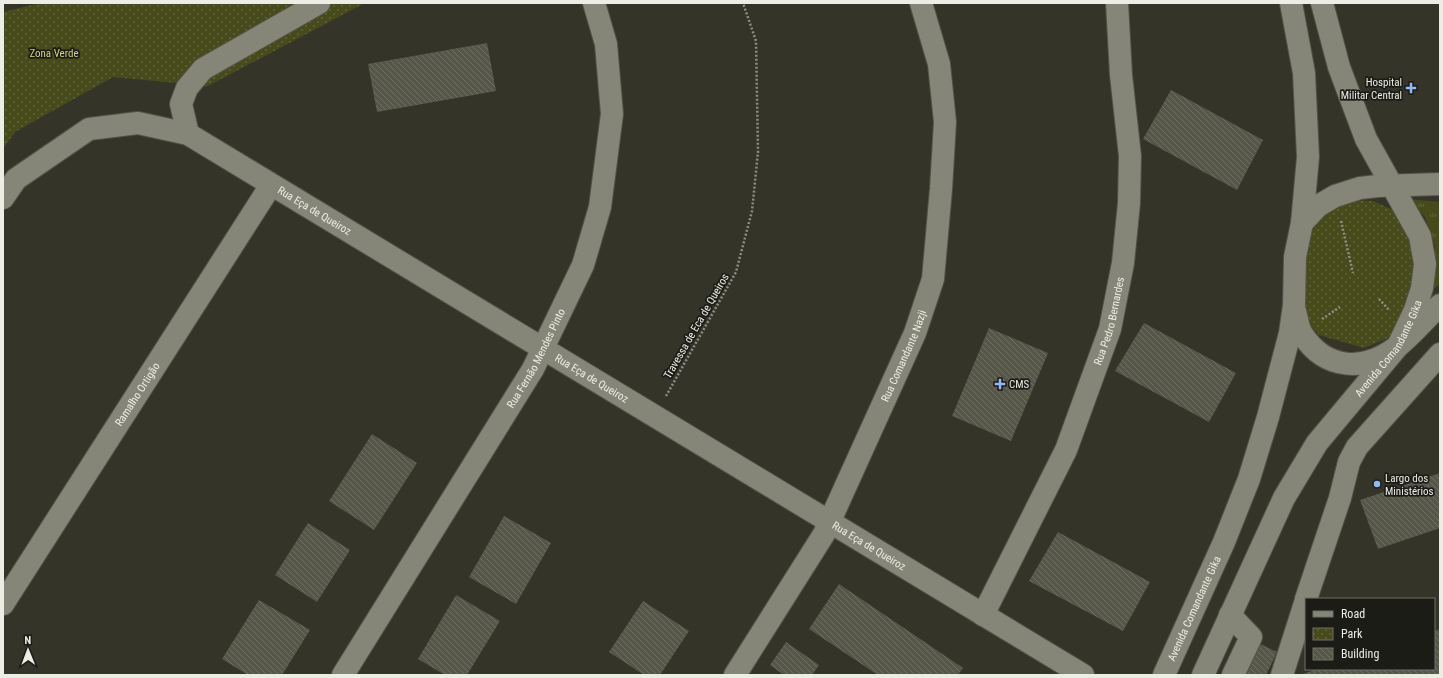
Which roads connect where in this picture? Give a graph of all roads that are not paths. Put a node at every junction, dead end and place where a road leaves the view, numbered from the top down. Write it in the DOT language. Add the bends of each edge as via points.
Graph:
graph roads {
  1 [pos="319,3"];
  2 [pos="594,3"];
  3 [pos="921,3"];
  4 [pos="1116,3"];
  5 [pos="1291,3"];
  6 [pos="1322,3"];
  7 [pos="188,134"];
  8 [pos="1440,184"];
  9 [pos="271,185"];
  10 [pos="1392,186"];
  11 [pos="3,198"];
  12 [pos="1302,223"];
  13 [pos="1294,305"];
  14 [pos="1440,305"];
  15 [pos="1398,346"];
  16 [pos="542,349"];
  17 [pos="1440,354"];
  18 [pos="829,522"];
  19 [pos="1307,598"];
  20 [pos="1305,603"];
  21 [pos="3,604"];
  22 [pos="983,615"];
  23 [pos="1230,616"];
  24 [pos="342,675"];
  25 [pos="735,675"];
  26 [pos="1082,675"];
  27 [pos="1164,675"];
  28 [pos="1203,675"];
  29 [pos="1233,675"];
  30 [pos="1282,675"];
  1 -- 7 [label="street" via="203,69 187,88 181,104"];
  2 -- 16 [label="street, Rua Fernão Mendes Pinto" via="606,44 612,114 600,207 583,265"];
  3 -- 18 [label="street, Rua Comandante Nazji" via="939,64 945,122 942,189 933,278 915,333"];
  4 -- 22 [label="street, Rua Pedro Bernardes" via="1120,75 1130,156 1123,263 1110,329 1066,450"];
  5 -- 12 [label="street, Avenida Comandante Gika" via="1304,73 1308,156"];
  6 -- 10 [label="street, Avenida Comandante Gika" via="1338,67 1352,106 1366,139"];
  7 -- 9 [label="street, Rua Eça de Queiroz"];
  7 -- 11 [label="street, Rua Eça de Queiroz" via="138,123 89,129 16,180"];
  8 -- 10 [label="street"];
  9 -- 16 [label="street, Rua Eça de Queiroz"];
  9 -- 21 [label="street, Ramalho Ortigão"];
  10 -- 12 [label="street" via="1360,188 1335,196 1318,206"];
  10 -- 15 [label="street, Avenida Comandante Gika" via="1420,236 1426,264 1415,310"];
  12 -- 13 [label="street, Avenida Comandante Gika" via="1295,257"];
  13 -- 15 [label="street" via="1302,333 1318,353 1338,363 1364,364"];
  13 -- 27 [label="street, Avenida Comandante Gika" via="1290,334 1249,479 1224,542"];
  14 -- 15 [label="street"];
  15 -- 23 [label="street, Avenida Comandante Gika" via="1318,443 1284,498"];
  16 -- 18 [label="street, Rua Eça de Queiroz"];
  16 -- 24 [label="street, Rua Fernão Mendes Pinto" via="533,369"];
  17 -- 19 [label="street" via="1357,446 1349,462 1340,498"];
  18 -- 22 [label="street, Rua Eça de Queiroz"];
  18 -- 25 [label="street, Rua Comandante Nazji" via="824,534"];
  20 -- 30 [label="street"];
  22 -- 26 [label="street, Rua Eça de Queiroz"];
  23 -- 28 [label="street, Avenida Comandante Gika"];
  23 -- 29 [label="street" via="1250,637"];
}
